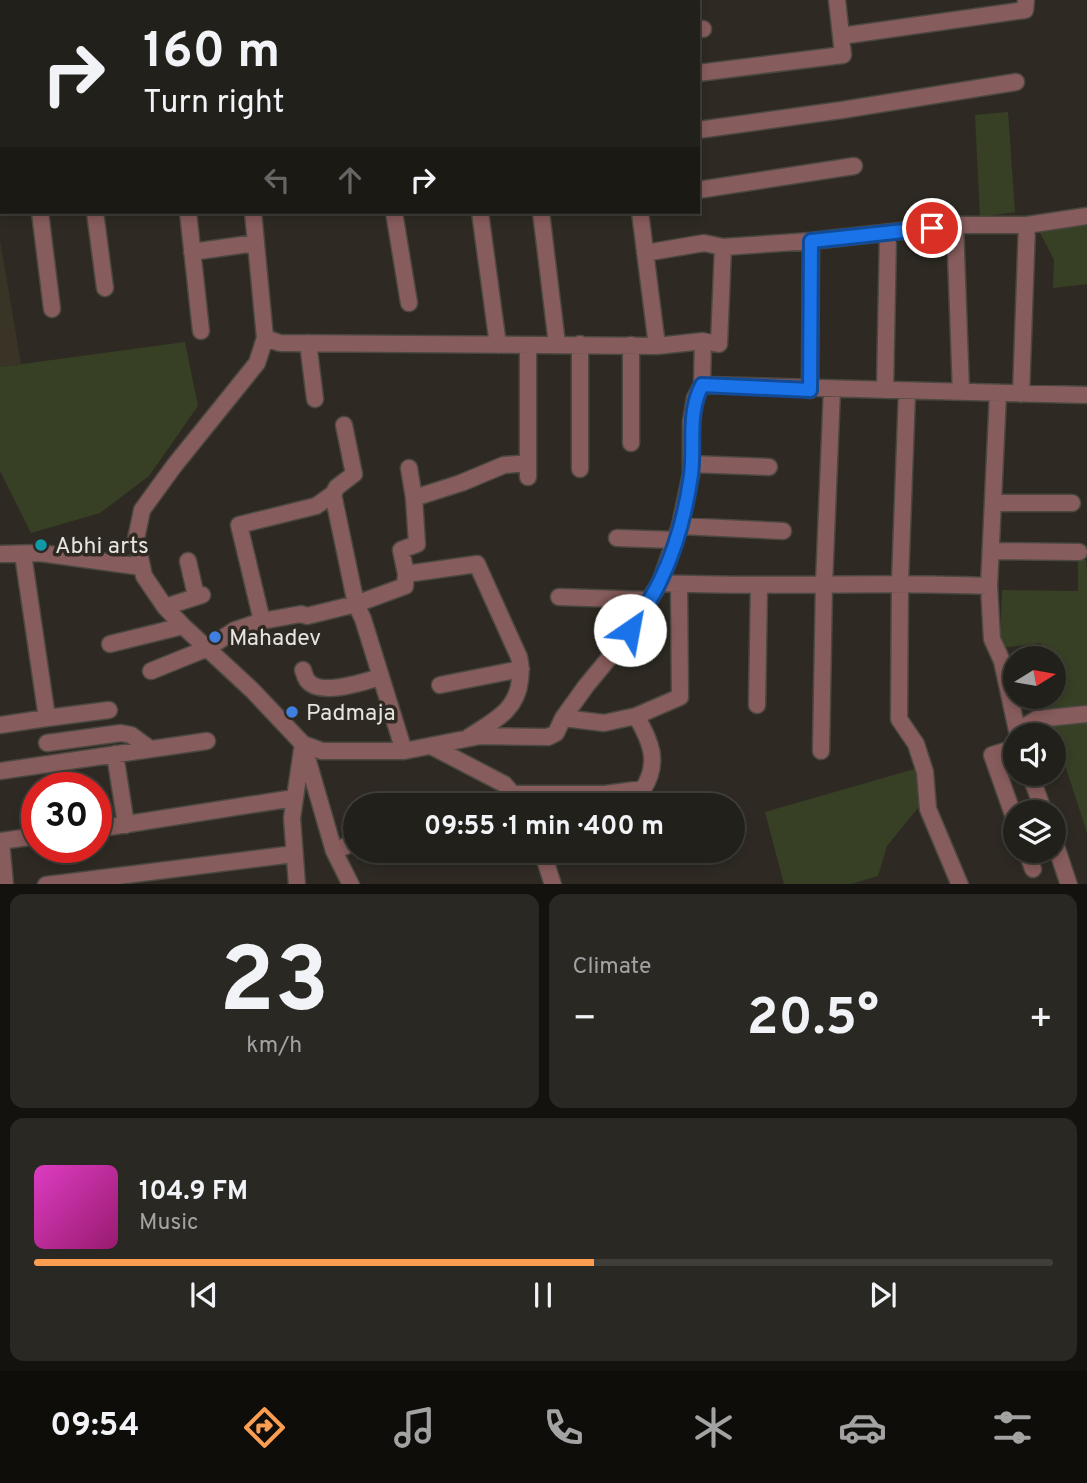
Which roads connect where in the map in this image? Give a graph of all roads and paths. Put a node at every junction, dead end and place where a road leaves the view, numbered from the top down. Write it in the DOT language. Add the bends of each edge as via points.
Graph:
graph roads {
  1 [pos="837,0"];
  2 [pos="1026,0"];
  3 [pos="841,36"];
  4 [pos="700,73"];
  5 [pos="1016,82"];
  6 [pos="700,130"];
  7 [pos="854,166"];
  8 [pos="700,190"];
  9 [pos="40,214"];
  10 [pos="94,214"];
  11 [pos="188,214"];
  12 [pos="253,214"];
  13 [pos="394,214"];
  14 [pos="480,214"];
  15 [pos="541,214"];
  16 [pos="640,214"];
  17 [pos="1087,216"];
  18 [pos="955,225"];
  19 [pos="1027,225"];
  20 [pos="888,234"];
  21 [pos="811,241"];
  22 [pos="256,243"];
  23 [pos="723,247"];
  24 [pos="192,252"];
  25 [pos="645,253"];
  26 [pos="105,288"];
  27 [pos="409,303"];
  28 [pos="52,309"];
  29 [pos="201,331"];
  30 [pos="265,338"];
  31 [pos="704,341"];
  32 [pos="307,343"];
  33 [pos="557,344"];
  34 [pos="580,344"];
  35 [pos="498,345"];
  36 [pos="528,345"];
  37 [pos="631,345"];
  38 [pos="657,346"];
  39 [pos="702,385"];
  40 [pos="832,389"];
  41 [pos="810,390"];
  42 [pos="884,390"];
  43 [pos="907,391"];
  44 [pos="961,391"];
  45 [pos="999,393"];
  46 [pos="1021,394"];
  47 [pos="1087,396"];
  48 [pos="315,399"];
  49 [pos="344,425"];
  50 [pos="631,443"];
  51 [pos="691,464"];
  52 [pos="769,467"];
  53 [pos="408,468"];
  54 [pos="580,469"];
  55 [pos="333,494"];
  56 [pos="414,498"];
  57 [pos="993,503"];
  58 [pos="1072,503"];
  59 [pos="783,531"];
  60 [pos="677,533"];
  61 [pos="617,538"];
  62 [pos="991,551"];
  63 [pos="1079,552"];
  64 [pos="0,554"];
  65 [pos="23,554"];
  66 [pos="188,561"];
  67 [pos="142,567"];
  68 [pos="406,574"];
  69 [pos="900,582"];
  70 [pos="660,583"];
  71 [pos="679,584"];
  72 [pos="824,584"];
  73 [pos="759,586"];
  74 [pos="989,586"];
  75 [pos="559,597"];
  76 [pos="649,600"];
  77 [pos="356,604"];
  78 [pos="165,607"];
  79 [pos="262,621"];
  80 [pos="183,626"];
  81 [pos="110,644"];
  82 [pos="208,649"];
  83 [pos="521,669"];
  84 [pos="303,670"];
  85 [pos="151,671"];
  86 [pos="380,677"];
  87 [pos="440,685"];
  88 [pos="757,705"];
  89 [pos="109,710"];
  90 [pos="1087,714"];
  91 [pos="636,716"];
  92 [pos="47,718"];
  93 [pos="563,718"];
  94 [pos="1013,723"];
  95 [pos="1033,723"];
  96 [pos="0,725"];
  97 [pos="467,738"];
  98 [pos="207,741"];
  99 [pos="47,743"];
  100 [pos="303,744"];
  101 [pos="431,746"];
  102 [pos="1003,747"];
  103 [pos="150,749"];
  104 [pos="404,751"];
  105 [pos="821,751"];
  106 [pos="115,754"];
  107 [pos="0,771"];
  108 [pos="512,793"];
  109 [pos="613,793"];
  110 [pos="294,798"];
  111 [pos="1008,800"];
  112 [pos="126,825"];
  113 [pos="112,827"];
  114 [pos="21,838"];
  115 [pos="1,841"];
  116 [pos="343,847"];
  117 [pos="334,851"];
  118 [pos="293,854"];
  119 [pos="546,863"];
  120 [pos="1030,863"];
  121 [pos="1062,863"];
  122 [pos="1032,869"];
  123 [pos="5,884"];
  124 [pos="46,884"];
  125 [pos="297,884"];
  126 [pos="351,884"];
  127 [pos="553,884"];
  128 [pos="960,884"];
  129 [pos="1069,884"];
  1 -- 3 [label="street"];
  2 -- 3 [label="street" via="1025,10"];
  3 -- 4 [label="street" via="843,55"];
  5 -- 6 [label="street"];
  7 -- 8 [label="street"];
  9 -- 28 [label="street"];
  10 -- 26 [label="street"];
  11 -- 24 [label="street"];
  12 -- 22 [label="street"];
  13 -- 27 [label="street"];
  14 -- 35 [label="street"];
  15 -- 33 [label="street"];
  16 -- 25 [label="street"];
  17 -- 19 [label="street"];
  18 -- 19 [label="street"];
  18 -- 20 [label="street"];
  18 -- 44 [label="street"];
  19 -- 46 [label="street"];
  20 -- 21 [label="street"];
  20 -- 42 [label="street"];
  21 -- 23 [label="street"];
  21 -- 41 [label="street"];
  22 -- 24 [label="street"];
  22 -- 30 [label="street"];
  23 -- 25 [label="street" via="704,243"];
  23 -- 31 [label="street" via="719,344"];
  24 -- 29 [label="street"];
  25 -- 38 [label="street"];
  30 -- 32 [label="street"];
  30 -- 67 [label="street" via="257,363 142,510 136,539"];
  31 -- 38 [label="street"];
  31 -- 39 [label="street"];
  32 -- 35 [label="street"];
  32 -- 48 [label="street"];
  33 -- 34 [label="street"];
  33 -- 36 [label="street"];
  34 -- 37 [label="street"];
  34 -- 54 [label="street"];
  35 -- 36 [label="street"];
  36 -- 56 [label="street" via="528,470 504,465"];
  37 -- 38 [label="street"];
  37 -- 50 [label="street"];
  39 -- 41 [label="street"];
  39 -- 51 [label="street" via="691,422"];
  40 -- 41 [label="street"];
  40 -- 42 [label="street"];
  40 -- 72 [label="street"];
  42 -- 43 [label="street"];
  43 -- 44 [label="street"];
  43 -- 69 [label="street"];
  44 -- 45 [label="street"];
  45 -- 46 [label="street"];
  45 -- 57 [label="street"];
  46 -- 47 [label="street"];
  49 -- 55 [label="street" via="354,474"];
  51 -- 52 [label="street"];
  51 -- 60 [label="street"];
  53 -- 56 [label="street"];
  55 -- 77 [label="street"];
  55 -- 79 [label="street" via="316,506 239,525"];
  56 -- 68 [label="street" via="417,544 401,550"];
  57 -- 58 [label="street"];
  57 -- 62 [label="street"];
  59 -- 60 [label="street"];
  60 -- 61 [label="street"];
  60 -- 70 [label="street"];
  62 -- 63 [label="street"];
  62 -- 74 [label="street"];
  64 -- 65 [label="street"];
  65 -- 67 [label="street"];
  65 -- 92 [label="street"];
  66 -- 78 [label="street" via="199,595"];
  67 -- 78 [label="street"];
  68 -- 77 [label="street" via="405,586"];
  68 -- 83 [label="street" via="477,564"];
  69 -- 72 [label="street"];
  69 -- 74 [label="street"];
  69 -- 128 [label="street" via="899,719 916,744 929,809"];
  70 -- 71 [label="street"];
  70 -- 76 [label="street"];
  71 -- 73 [label="street"];
  71 -- 91 [label="street" via="680,697"];
  72 -- 73 [label="street"];
  72 -- 105 [label="street"];
  73 -- 88 [label="street"];
  74 -- 94 [label="street" via="992,639 1002,661"];
  75 -- 76 [label="street"];
  76 -- 93 [label="street"];
  77 -- 79 [label="street"];
  77 -- 86 [label="street"];
  78 -- 80 [label="street"];
  79 -- 82 [label="street" via="235,630"];
  80 -- 81 [label="street"];
  80 -- 82 [label="street"];
  82 -- 85 [label="street"];
  82 -- 100 [label="street"];
  83 -- 87 [label="street"];
  83 -- 97 [label="street" via="519,695 509,709"];
  84 -- 86 [label="street" via="307,681 327,689"];
  86 -- 104 [label="street"];
  89 -- 92 [label="street"];
  90 -- 95 [label="street"];
  91 -- 93 [label="street" via="604,723"];
  91 -- 109 [label="street" via="651,744 650,779 643,789"];
  92 -- 96 [label="street"];
  93 -- 97 [label="street" via="556,733 548,737"];
  97 -- 101 [label="street"];
  98 -- 103 [label="street"];
  99 -- 103 [label="street" via="121,733"];
  100 -- 104 [label="street" via="322,751"];
  100 -- 110 [label="street"];
  100 -- 117 [label="street"];
  101 -- 104 [label="street"];
  101 -- 108 [label="street" via="504,783"];
  102 -- 111 [label="street" via="992,755"];
  103 -- 106 [label="street"];
  106 -- 107 [label="street"];
  106 -- 112 [label="street"];
  110 -- 112 [label="street"];
  110 -- 118 [label="street"];
  112 -- 113 [label="street"];
  114 -- 115 [label="street"];
  115 -- 123 [label="street"];
  116 -- 117 [label="street"];
  117 -- 126 [label="street"];
  118 -- 124 [label="street"];
  118 -- 125 [label="street"];
  119 -- 127 [label="street"];
  120 -- 122 [label="street"];
  121 -- 129 [label="street"];
}
